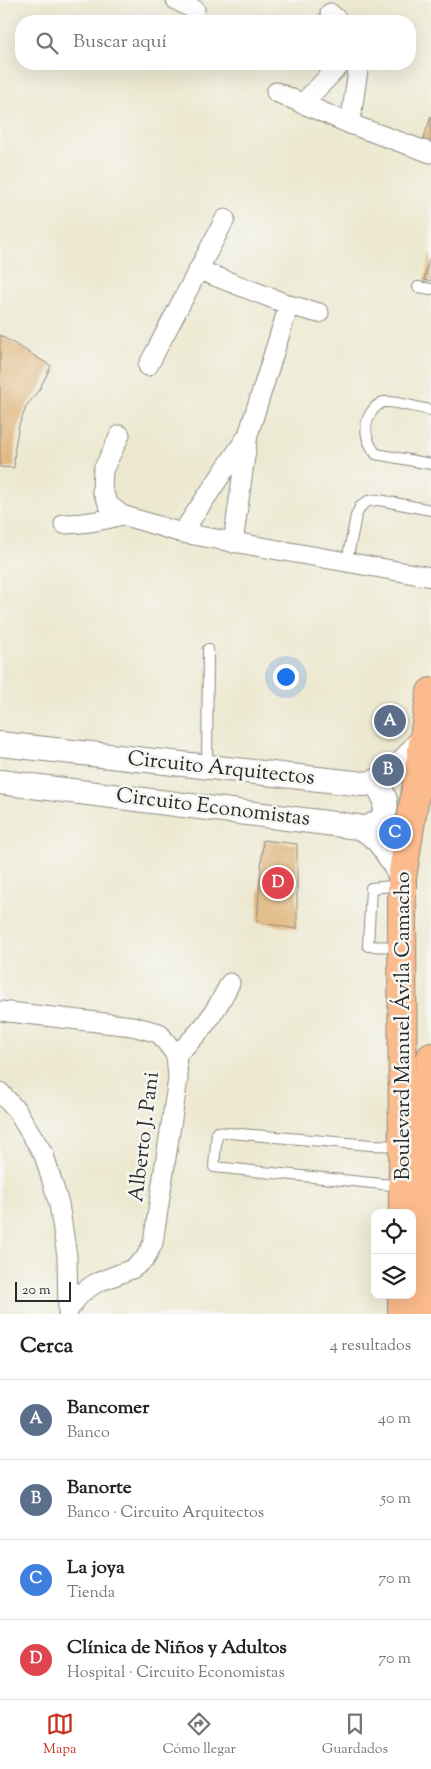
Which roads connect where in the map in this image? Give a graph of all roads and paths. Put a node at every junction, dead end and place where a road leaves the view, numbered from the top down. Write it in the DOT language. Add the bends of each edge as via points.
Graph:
graph roads {
  1 [pos="176,0"];
  2 [pos="195,10"];
  3 [pos="335,70"];
  4 [pos="358,70"];
  5 [pos="276,92"];
  6 [pos="302,104"];
  7 [pos="350,124"];
  8 [pos="431,153"];
  9 [pos="225,219"];
  10 [pos="199,270"];
  11 [pos="418,287"];
  12 [pos="431,289"];
  13 [pos="289,305"];
  14 [pos="319,313"];
  15 [pos="148,366"];
  16 [pos="431,410"];
  17 [pos="248,434"];
  18 [pos="120,435"];
  19 [pos="431,464"];
  20 [pos="431,510"];
  21 [pos="122,516"];
  22 [pos="64,524"];
  23 [pos="182,533"];
  24 [pos="233,543"];
  25 [pos="347,561"];
  26 [pos="431,577"];
  27 [pos="208,650"];
  28 [pos="431,692"];
  29 [pos="424,737"];
  30 [pos="0,744"];
  31 [pos="207,768"];
  32 [pos="0,782"];
  33 [pos="374,783"];
  34 [pos="366,829"];
  35 [pos="402,881"];
  36 [pos="230,983"];
  37 [pos="0,1011"];
  38 [pos="176,1055"];
  39 [pos="431,1057"];
  40 [pos="0,1092"];
  41 [pos="403,1146"];
  42 [pos="403,1200"];
  43 [pos="402,1299"];
  44 [pos="68,1312"];
  45 [pos="402,1314"];
  46 [pos="425,1314"];
  1 -- 2 [label="street"];
  3 -- 6 [label="street"];
  4 -- 7 [label="street"];
  5 -- 6 [label="street"];
  6 -- 7 [label="street"];
  7 -- 8 [label="street"];
  9 -- 10 [label="street"];
  10 -- 13 [label="street"];
  10 -- 15 [label="street"];
  11 -- 12 [label="lane"];
  13 -- 14 [label="street"];
  13 -- 17 [label="street"];
  16 -- 19 [label="lane" via="386,402 378,404 367,421 366,432 369,445 376,454"];
  17 -- 23 [label="street"];
  17 -- 24 [label="street"];
  18 -- 21 [label="street" via="103,470 102,490 109,505"];
  20 -- 25 [label="lane" via="368,501 356,516"];
  21 -- 22 [label="street" via="90,523"];
  21 -- 23 [label="street"];
  23 -- 24 [label="street"];
  24 -- 25 [label="street"];
  25 -- 26 [label="street"];
  27 -- 31 [label="lane"];
  28 -- 29 [label="main road, Boulevard Manuel Ávila Camacho"];
  29 -- 33 [label="street" via="399,767"];
  29 -- 35 [label="main road, Boulevard Manuel Ávila Camacho"];
  30 -- 31 [label="street, Circuito Arquitectos"];
  31 -- 33 [label="street, Circuito Arquitectos"];
  32 -- 34 [label="street, Circuito Economistas"];
  33 -- 34 [label="street" via="384,795 386,808 381,821"];
  34 -- 35 [label="street" via="386,851"];
  35 -- 41 [label="main road, Boulevard Manuel Ávila Camacho"];
  36 -- 38 [label="street" via="199,1034"];
  37 -- 38 [label="street, Alberto J. Pani" via="150,1030 159,1033"];
  38 -- 44 [label="street, Alberto J. Pani" via="178,1079 153,1243 145,1259 132,1269 96,1283 81,1293"];
  39 -- 46 [label="main road, Boulevard Manuel Ávila Camacho"];
  40 -- 44 [label="street" via="17,1111 44,1155 57,1196 67,1256"];
  41 -- 42 [label="main road, Boulevard Manuel Ávila Camacho"];
  41 -- 42 [label="lane" via="217,1132 214,1168"];
  43 -- 45 [label="main road"];
}
